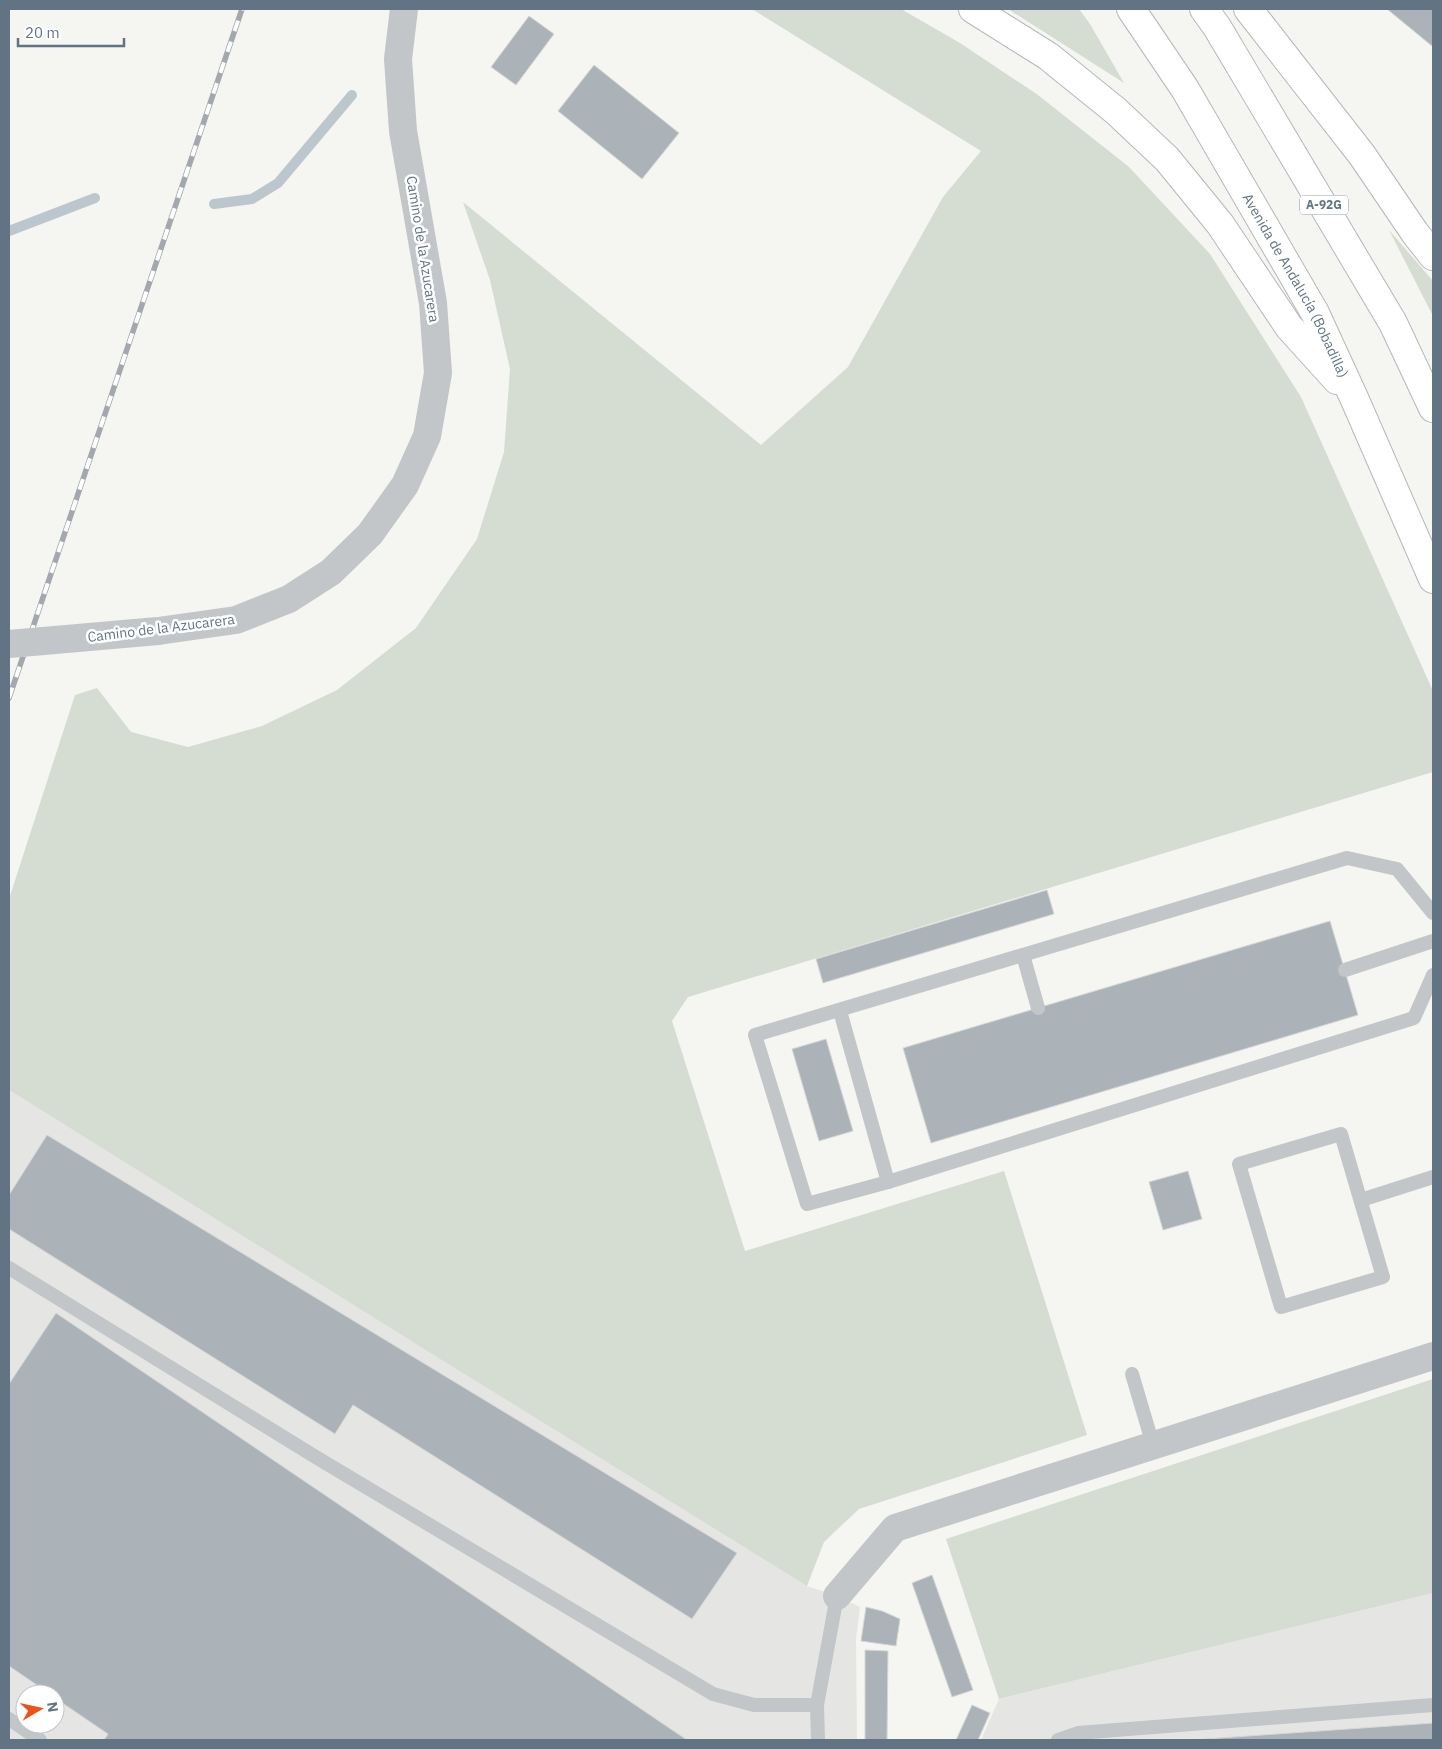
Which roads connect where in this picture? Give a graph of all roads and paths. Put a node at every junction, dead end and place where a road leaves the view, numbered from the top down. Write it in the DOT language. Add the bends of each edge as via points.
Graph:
graph roads {
  1 [pos="404,9"];
  2 [pos="973,9"];
  3 [pos="1130,9"];
  4 [pos="1204,9"];
  5 [pos="1248,9"];
  6 [pos="1433,256"];
  7 [pos="1355,400"];
  8 [pos="1433,408"];
  9 [pos="1433,579"];
  10 [pos="9,644"];
  11 [pos="1433,913"];
  12 [pos="1433,941"];
  13 [pos="1023,955"];
  14 [pos="1345,970"];
  15 [pos="1433,975"];
  16 [pos="1038,1008"];
  17 [pos="840,1011"];
  18 [pos="1433,1177"];
  19 [pos="888,1182"];
  20 [pos="1361,1200"];
  21 [pos="9,1268"];
  22 [pos="1433,1356"];
  23 [pos="1132,1374"];
  24 [pos="1153,1445"];
  25 [pos="837,1596"];
  26 [pos="816,1704"];
  27 [pos="1433,1705"];
  28 [pos="9,1719"];
  29 [pos="40,1740"];
  30 [pos="818,1740"];
  31 [pos="1058,1740"];
  1 -- 10 [label="street, Camino de la Azucarera, bridge" via="398,59 403,131 434,303 438,373 427,436 405,485 370,534 331,572 289,599 236,620 158,631"];
  2 -- 7 [label="highway" via="1048,56 1116,111 1167,159 1220,224 1289,327"];
  3 -- 7 [label="highway, Avenida de Andalucía (Bobadilla)" via="1185,89 1315,313"];
  4 -- 8 [label="highway, A-92G" via="1393,324"];
  5 -- 6 [label="highway" via="1362,154"];
  7 -- 9 [label="highway, Avenida de Andalucía (Bobadilla)"];
  11 -- 13 [label="lane" via="1397,869 1347,858"];
  12 -- 14 [label="lane"];
  13 -- 16 [label="lane"];
  13 -- 17 [label="lane"];
  15 -- 19 [label="lane" via="1414,1018"];
  17 -- 19 [label="lane"];
  17 -- 19 [label="lane" via="755,1035 806,1204"];
  18 -- 20 [label="lane"];
  20 -- 20 [label="lane" via="1383,1277 1281,1307 1239,1164 1341,1134"];
  21 -- 26 [label="lane" via="319,1459 713,1694 754,1705"];
  22 -- 24 [label="street"];
  23 -- 24 [label="lane"];
  24 -- 25 [label="street" via="896,1528"];
  25 -- 26 [label="lane"];
  26 -- 30 [label="lane"];
  27 -- 31 [label="lane" via="1078,1733"];
  28 -- 29 [label="lane"];
}
